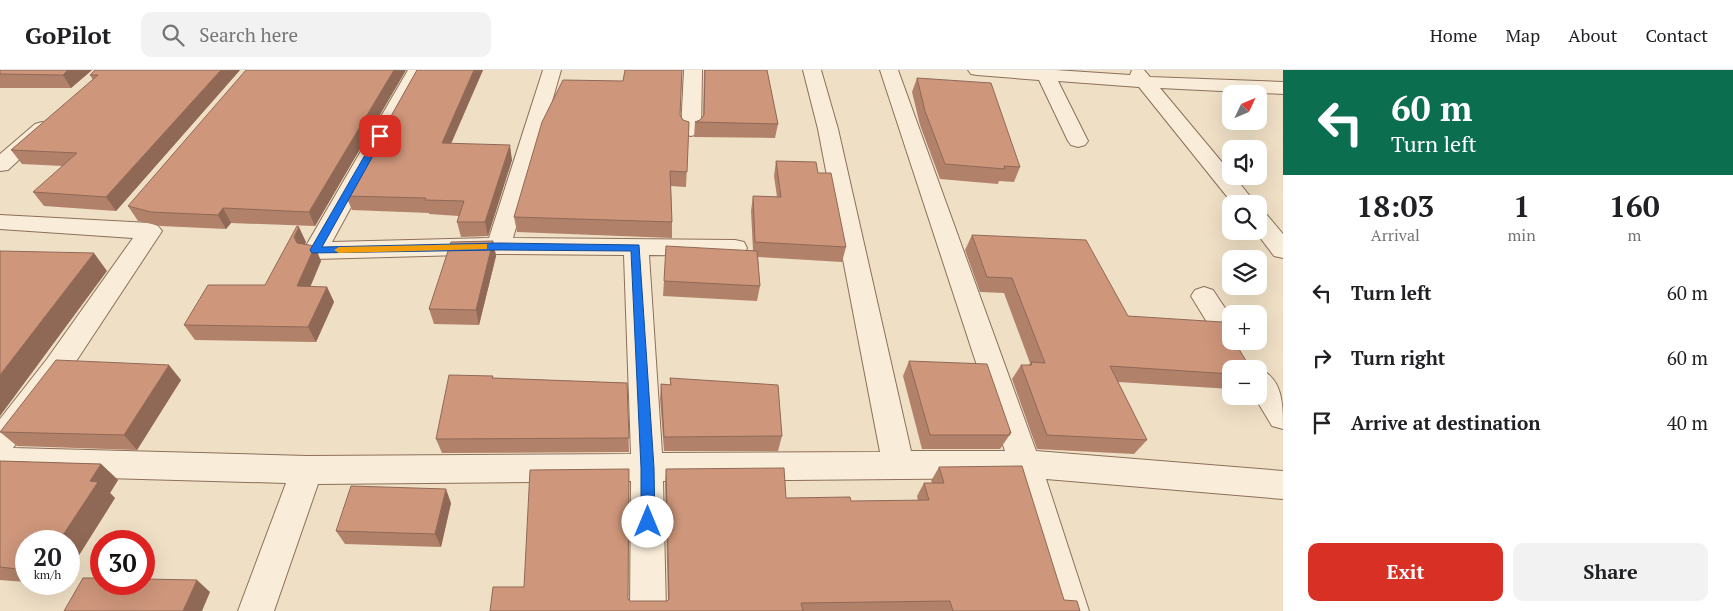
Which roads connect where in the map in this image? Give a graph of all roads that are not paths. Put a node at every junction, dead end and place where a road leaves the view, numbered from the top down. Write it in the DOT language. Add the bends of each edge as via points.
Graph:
graph roads {
  1 [pos="417,70"];
  2 [pos="552,70"];
  3 [pos="693,70"];
  4 [pos="812,70"];
  5 [pos="888,70"];
  6 [pos="977,70"];
  7 [pos="1046,75"];
  8 [pos="1140,76"];
  9 [pos="1283,88"];
  10 [pos="57,114"];
  11 [pos="692,130"];
  12 [pos="1078,141"];
  13 [pos="0,165"];
  14 [pos="1238,195"];
  15 [pos="0,222"];
  16 [pos="1267,230"];
  17 [pos="499,246"];
  18 [pos="636,248"];
  19 [pos="735,248"];
  20 [pos="1283,250"];
  21 [pos="1204,296"];
  22 [pos="1222,324"];
  23 [pos="1267,392"];
  24 [pos="1283,417"];
  25 [pos="0,442"];
  26 [pos="0,461"];
  27 [pos="1025,464"];
  28 [pos="898,465"];
  29 [pos="647,468"];
  30 [pos="307,470"];
  31 [pos="1283,485"];
  32 [pos="256,611"];
  33 [pos="648,611"];
  34 [pos="1071,611"];
  1 -- 17 [label="street" via="316,250"];
  2 -- 17 [label="street"];
  3 -- 11 [label="street"];
  4 -- 28 [label="street" via="828,129"];
  5 -- 27 [label="street"];
  6 -- 7 [label="street"];
  7 -- 8 [label="street"];
  7 -- 12 [label="street"];
  8 -- 9 [label="street"];
  8 -- 14 [label="street"];
  10 -- 13 [label="street"];
  15 -- 25 [label="street" via="122,221 150,231 57,367"];
  16 -- 20 [label="street"];
  17 -- 18 [label="street"];
  18 -- 19 [label="street"];
  18 -- 29 [label="street"];
  21 -- 22 [label="street"];
  23 -- 24 [label="street"];
  26 -- 30 [label="street"];
  27 -- 28 [label="street"];
  27 -- 31 [label="street"];
  27 -- 34 [label="street"];
  28 -- 29 [label="street"];
  29 -- 30 [label="street"];
  29 -- 33 [label="street"];
  30 -- 32 [label="street"];
}
